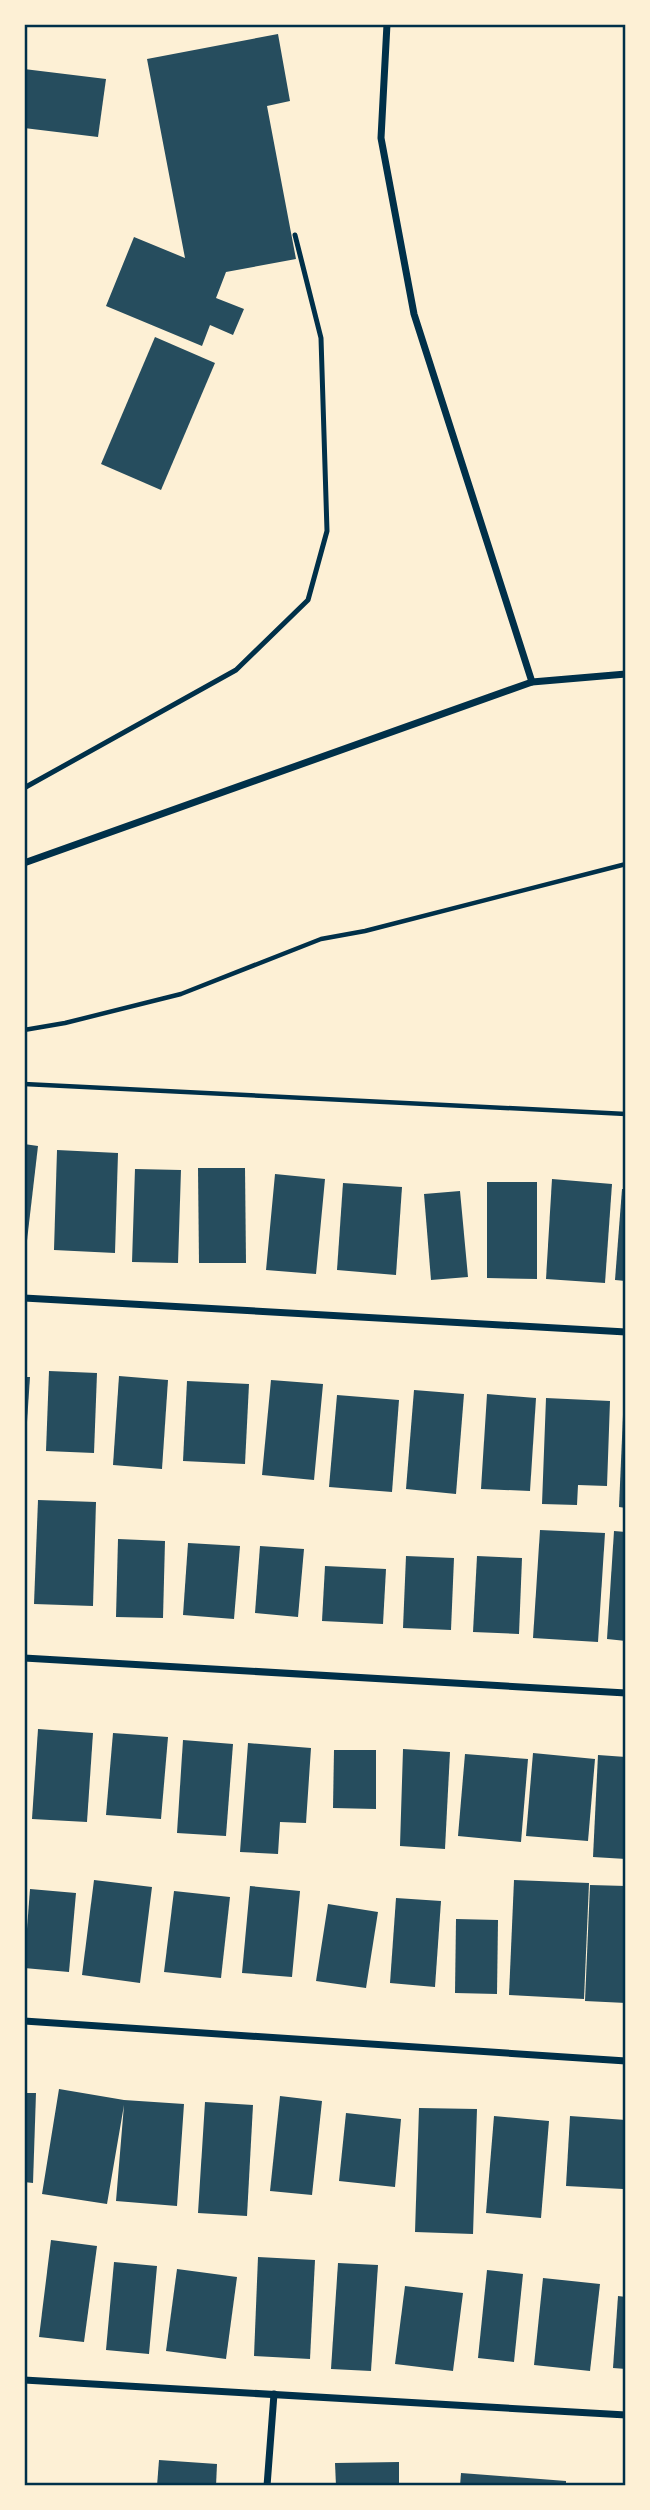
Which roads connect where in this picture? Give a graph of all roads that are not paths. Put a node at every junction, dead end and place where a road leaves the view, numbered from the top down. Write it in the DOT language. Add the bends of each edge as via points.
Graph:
graph roads {
  1 [pos="387,24"];
  2 [pos="295,235"];
  3 [pos="625,674"];
  4 [pos="533,682"];
  5 [pos="24,788"];
  6 [pos="24,863"];
  7 [pos="24,1298"];
  8 [pos="625,1332"];
  9 [pos="24,1658"];
  10 [pos="625,1693"];
  11 [pos="24,2021"];
  12 [pos="625,2061"];
  13 [pos="24,2380"];
  14 [pos="274,2393"];
  15 [pos="625,2415"];
  16 [pos="267,2486"];
  1 -- 4 [label="street" via="381,138 414,314"];
  2 -- 5 [label="lane" via="322,352 327,531 308,600 236,670"];
  3 -- 4 [label="street"];
  4 -- 6 [label="street"];
  7 -- 8 [label="street"];
  9 -- 10 [label="street"];
  11 -- 12 [label="street"];
  13 -- 14 [label="street"];
  14 -- 15 [label="street"];
  14 -- 16 [label="street"];
}
